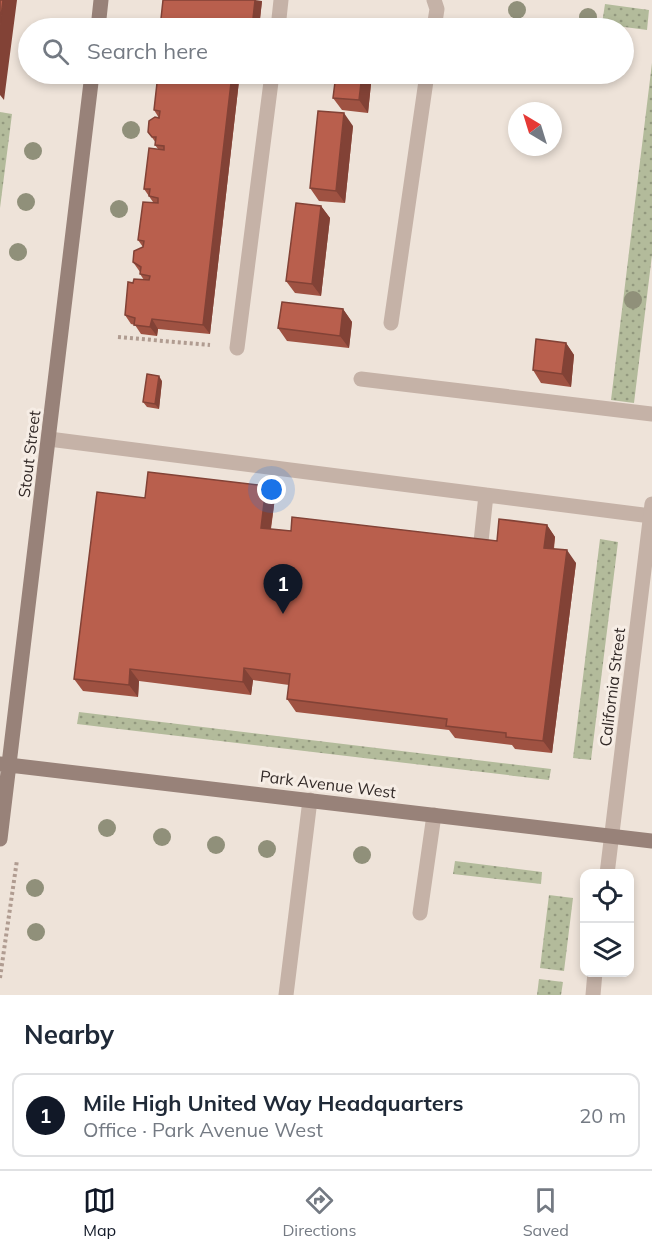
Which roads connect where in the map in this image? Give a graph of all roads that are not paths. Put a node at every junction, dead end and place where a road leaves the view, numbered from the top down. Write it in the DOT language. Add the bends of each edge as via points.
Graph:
graph roads {
  1 [pos="101,0"];
  2 [pos="281,0"];
  3 [pos="434,0"];
  4 [pos="99,18"];
  5 [pos="279,18"];
  6 [pos="436,18"];
  7 [pos="91,84"];
  8 [pos="271,84"];
  9 [pos="427,84"];
  10 [pos="391,323"];
  11 [pos="237,348"];
  12 [pos="361,379"];
  13 [pos="652,414"];
  14 [pos="49,439"];
  15 [pos="486,495"];
  16 [pos="651,510"];
  17 [pos="480,551"];
  18 [pos="4,764"];
  19 [pos="310,800"];
  20 [pos="434,815"];
  21 [pos="612,836"];
  22 [pos="0,839"];
  23 [pos="652,841"];
  24 [pos="608,869"];
  25 [pos="420,913"];
  26 [pos="595,977"];
  27 [pos="286,995"];
  28 [pos="593,995"];
  1 -- 4 [label="main road"];
  2 -- 5 [label="street"];
  3 -- 6 [label="street"];
  7 -- 14 [label="main road, Stout Street"];
  8 -- 11 [label="street"];
  9 -- 10 [label="street"];
  12 -- 13 [label="street"];
  14 -- 15 [label="street"];
  14 -- 18 [label="main road, Stout Street"];
  15 -- 16 [label="street"];
  15 -- 17 [label="street"];
  16 -- 21 [label="street, California Street"];
  18 -- 19 [label="main road, Park Avenue West"];
  18 -- 22 [label="main road, Stout Street"];
  19 -- 20 [label="main road, Park Avenue West"];
  19 -- 27 [label="street"];
  20 -- 21 [label="main road, Park Avenue West"];
  20 -- 25 [label="street"];
  21 -- 23 [label="main road, Park Avenue West"];
  21 -- 24 [label="street, California Street"];
  26 -- 28 [label="street"];
}
